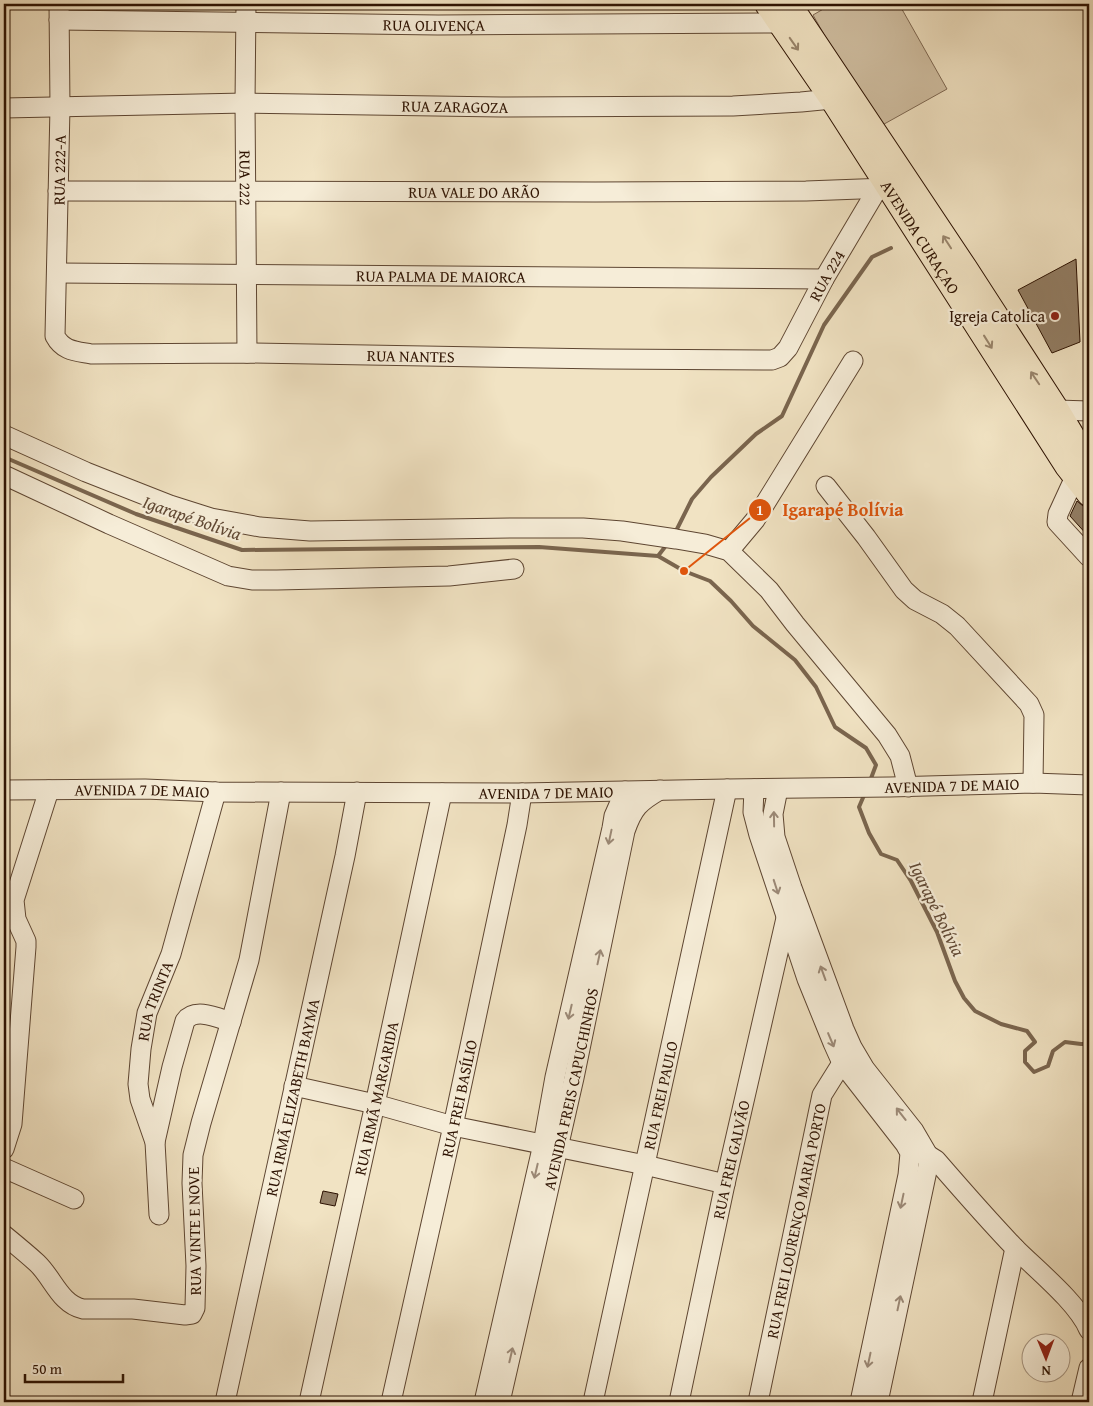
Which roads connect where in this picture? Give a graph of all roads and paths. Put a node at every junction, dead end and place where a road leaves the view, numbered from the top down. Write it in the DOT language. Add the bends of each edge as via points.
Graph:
graph roads {
  1 [pos="778,10"];
  2 [pos="59,12"];
  3 [pos="246,13"];
  4 [pos="840,96"];
  5 [pos="245,103"];
  6 [pos="60,107"];
  7 [pos="4,108"];
  8 [pos="884,188"];
  9 [pos="58,191"];
  10 [pos="246,192"];
  11 [pos="57,273"];
  12 [pos="247,274"];
  13 [pos="824,279"];
  14 [pos="972,298"];
  15 [pos="55,336"];
  16 [pos="247,353"];
  17 [pos="772,360"];
  18 [pos="853,361"];
  19 [pos="1057,410"];
  20 [pos="1089,412"];
  21 [pos="4,435"];
  22 [pos="4,475"];
  23 [pos="1085,478"];
  24 [pos="826,486"];
  25 [pos="729,551"];
  26 [pos="1089,557"];
  27 [pos="514,569"];
  28 [pos="1033,783"];
  29 [pos="1089,785"];
  30 [pos="899,787"];
  31 [pos="727,788"];
  32 [pos="754,789"];
  33 [pos="778,789"];
  34 [pos="4,790"];
  35 [pos="49,790"];
  36 [pos="662,790"];
  37 [pos="625,791"];
  38 [pos="216,792"];
  39 [pos="282,792"];
  40 [pos="357,792"];
  41 [pos="442,793"];
  42 [pos="522,793"];
  43 [pos="786,918"];
  44 [pos="231,1022"];
  45 [pos="852,1047"];
  46 [pos="842,1063"];
  47 [pos="294,1086"];
  48 [pos="375,1104"];
  49 [pos="454,1126"];
  50 [pos="154,1142"];
  51 [pos="550,1146"];
  52 [pos="4,1149"];
  53 [pos="919,1154"];
  54 [pos="645,1165"];
  55 [pos="4,1168"];
  56 [pos="726,1184"];
  57 [pos="74,1199"];
  58 [pos="159,1215"];
  59 [pos="4,1235"];
  60 [pos="1014,1248"];
  61 [pos="1089,1330"];
  62 [pos="1089,1368"];
  63 [pos="225,1402"];
  64 [pos="309,1402"];
  65 [pos="391,1402"];
  66 [pos="484,1402"];
  67 [pos="500,1402"];
  68 [pos="593,1402"];
  69 [pos="679,1402"];
  70 [pos="758,1402"];
  71 [pos="860,1402"];
  72 [pos="878,1402"];
  73 [pos="982,1402"];
  74 [pos="1082,1402"];
  1 -- 3 [label="street, RUA OLIVENÇA" via="438,24"];
  1 -- 4 [label="main road, AVENIDA CURAÇAO"];
  2 -- 3 [label="street, RUA OLIVENÇA"];
  2 -- 6 [label="street, RUA 222-A"];
  3 -- 5 [label="street, RUA 222"];
  4 -- 5 [label="street, RUA ZARAGOZA" via="733,106"];
  4 -- 8 [label="main road, AVENIDA CURAÇAO"];
  14 -- 4 [label="main road, AVENIDA CURAÇAO, one-way"];
  5 -- 6 [label="street, RUA ZARAGOZA"];
  5 -- 10 [label="street, RUA 222"];
  6 -- 7 [label="street, RUA ZARAGOZA"];
  6 -- 9 [label="street, RUA 222-A"];
  8 -- 10 [label="street, RUA VALE DO ARÃO"];
  8 -- 13 [label="street, RUA 224"];
  8 -- 14 [label="main road, AVENIDA CURAÇAO"];
  9 -- 10 [label="street, RUA VALE DO ARÃO"];
  9 -- 11 [label="street, RUA 222-A"];
  10 -- 12 [label="street, RUA 222"];
  11 -- 12 [label="street, RUA PALMA DE MAIORCA"];
  11 -- 15 [label="street, RUA 222-A"];
  12 -- 13 [label="street, RUA PALMA DE MAIORCA"];
  12 -- 16 [label="street, RUA 222"];
  13 -- 17 [label="street, RUA 224" via="788,348"];
  19 -- 14 [label="main road, AVENIDA CURAÇAO, one-way"];
  14 -- 23 [label="main road, AVENIDA CURAÇAO, one-way" via="1035,417"];
  15 -- 16 [label="street, RUA NANTES" via="65,348 91,354"];
  16 -- 17 [label="street, RUA NANTES"];
  18 -- 25 [label="street" via="756,520"];
  19 -- 20 [label="street"];
  19 -- 23 [label="main road, AVENIDA CURAÇAO"];
  21 -- 25 [label="street" via="170,505 211,518 260,527 310,531 582,528 676,539"];
  22 -- 27 [label="street" via="228,576 252,580 306,580 450,576"];
  23 -- 26 [label="street" via="1058,514 1058,522"];
  24 -- 28 [label="street" via="904,590 957,626 1029,704 1034,715"];
  25 -- 30 [label="street" via="769,590 888,734 900,756"];
  28 -- 29 [label="street, AVENIDA 7 DE MAIO"];
  28 -- 30 [label="street, AVENIDA 7 DE MAIO"];
  30 -- 33 [label="street, AVENIDA 7 DE MAIO"];
  31 -- 32 [label="street, AVENIDA 7 DE MAIO"];
  31 -- 36 [label="street, AVENIDA 7 DE MAIO"];
  31 -- 54 [label="street, RUA FREI PAULO"];
  32 -- 33 [label="street, AVENIDA 7 DE MAIO"];
  32 -- 43 [label="street, one-way" via="753,812 758,835"];
  45 -- 33 [label="street, one-way" via="775,837 773,814"];
  34 -- 35 [label="street, AVENIDA 7 DE MAIO"];
  35 -- 38 [label="street, AVENIDA 7 DE MAIO"];
  35 -- 52 [label="street" via="14,900 16,919 26,948 12,1124"];
  36 -- 37 [label="street, AVENIDA 7 DE MAIO"];
  51 -- 36 [label="street, AVENIDA FREIS CAPUCHINHOS, one-way" via="576,1068 625,831 636,806"];
  37 -- 42 [label="street, AVENIDA 7 DE MAIO"];
  37 -- 51 [label="street, AVENIDA FREIS CAPUCHINHOS, one-way" via="614,816 555,1077"];
  38 -- 39 [label="street, AVENIDA 7 DE MAIO"];
  38 -- 50 [label="street, RUA TRINTA" via="179,929 144,1028 138,1084"];
  39 -- 40 [label="street, AVENIDA 7 DE MAIO"];
  39 -- 44 [label="street, RUA VINTE E NOVE" via="249,960"];
  40 -- 41 [label="street, AVENIDA 7 DE MAIO"];
  40 -- 47 [label="street, RUA IRMÃ ELIZABETH BAYMA"];
  41 -- 42 [label="street, AVENIDA 7 DE MAIO"];
  41 -- 48 [label="street, RUA IRMÃ MARGARIDA"];
  42 -- 49 [label="street, RUA FREI BASÍLIO"];
  43 -- 46 [label="street, one-way" via="807,980"];
  43 -- 56 [label="street, RUA FREI GALVÃO"];
  44 -- 50 [label="street" via="203,1014 188,1016"];
  44 -- 59 [label="street, RUA VINTE E NOVE" via="194,1155 196,1291 192,1314 75,1307 39,1264"];
  45 -- 46 [label="street, RUA FREI LOURENÇO MARIA PORTO"];
  53 -- 45 [label="street, one-way" via="914,1131 865,1069"];
  46 -- 53 [label="street" via="897,1133"];
  46 -- 70 [label="street, RUA FREI LOURENÇO MARIA PORTO" via="822,1095"];
  47 -- 48 [label="street"];
  47 -- 63 [label="street, RUA IRMÃ ELIZABETH BAYMA"];
  48 -- 49 [label="street"];
  48 -- 64 [label="street, RUA IRMÃ MARGARIDA"];
  49 -- 51 [label="street"];
  49 -- 65 [label="street, RUA FREI BASÍLIO"];
  50 -- 58 [label="street, RUA TRINTA"];
  51 -- 54 [label="street"];
  51 -- 66 [label="street, AVENIDA FREIS CAPUCHINHOS, one-way"];
  67 -- 51 [label="street, AVENIDA FREIS CAPUCHINHOS, one-way"];
  53 -- 60 [label="street" via="936,1160"];
  53 -- 71 [label="street, one-way" via="908,1175"];
  72 -- 53 [label="street, one-way" via="928,1166"];
  54 -- 56 [label="street"];
  54 -- 68 [label="street, RUA FREI PAULO"];
  55 -- 57 [label="street"];
  56 -- 69 [label="street, RUA FREI GALVÃO"];
  60 -- 61 [label="street" via="1061,1293"];
  60 -- 73 [label="street"];
  62 -- 74 [label="street"];
}
